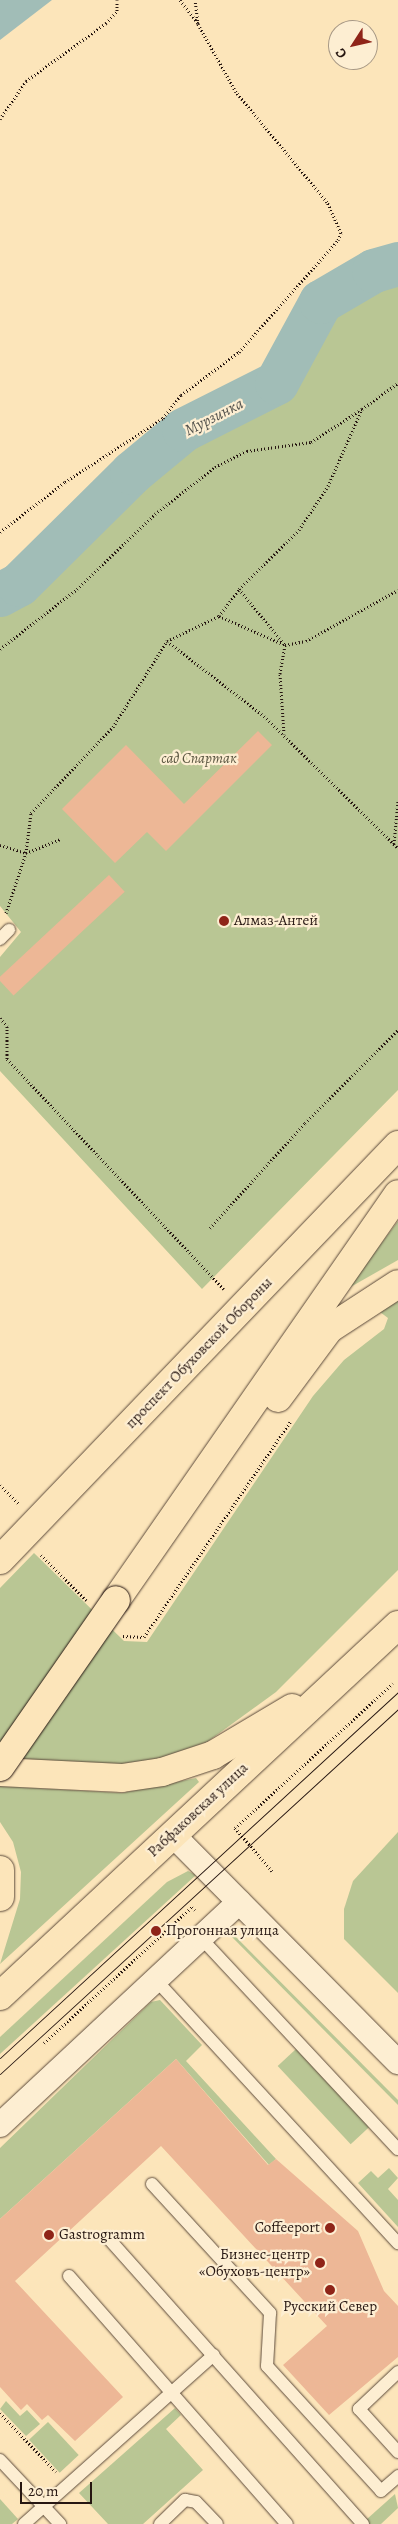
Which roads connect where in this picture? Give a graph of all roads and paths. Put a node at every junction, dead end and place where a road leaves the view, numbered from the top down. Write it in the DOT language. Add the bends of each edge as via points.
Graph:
graph roads {
  1 [pos="117,0"];
  2 [pos="180,0"];
  3 [pos="195,0"];
  4 [pos="198,24"];
  5 [pos="0,119"];
  6 [pos="398,383"];
  7 [pos="362,409"];
  8 [pos="0,532"];
  9 [pos="239,589"];
  10 [pos="398,590"];
  11 [pos="220,616"];
  12 [pos="167,641"];
  13 [pos="285,645"];
  14 [pos="0,649"];
  15 [pos="284,735"];
  16 [pos="398,801"];
  17 [pos="60,839"];
  18 [pos="394,844"];
  19 [pos="0,845"];
  20 [pos="398,848"];
  21 [pos="26,853"];
  22 [pos="4,934"];
  23 [pos="0,1018"];
  24 [pos="398,1030"];
  25 [pos="398,1145"];
  26 [pos="398,1194"];
  27 [pos="210,1228"];
  28 [pos="398,1284"];
  29 [pos="228,1293"];
  30 [pos="213,1460"];
  31 [pos="0,1485"];
  32 [pos="23,1508"];
  33 [pos="0,1560"];
  34 [pos="398,1625"];
  35 [pos="393,1683"];
  36 [pos="334,1684"];
  37 [pos="0,1767"];
  38 [pos="0,1772"];
  39 [pos="172,1834"];
  40 [pos="0,1870"];
  41 [pos="272,1871"];
  42 [pos="0,1897"];
  43 [pos="239,1902"];
  44 [pos="206,1932"];
  45 [pos="155,1979"];
  46 [pos="0,1996"];
  47 [pos="44,2043"];
  48 [pos="398,2062"];
  49 [pos="0,2124"];
  50 [pos="398,2149"];
  51 [pos="152,2184"];
  52 [pos="110,2239"];
  53 [pos="398,2243"];
  54 [pos="69,2276"];
  55 [pos="214,2355"];
  56 [pos="398,2372"];
  57 [pos="172,2393"];
  58 [pos="0,2413"];
  59 [pos="398,2452"];
  60 [pos="0,2460"];
  61 [pos="60,2477"];
  62 [pos="397,2478"];
  63 [pos="44,2506"];
  64 [pos="24,2524"];
  65 [pos="60,2524"];
  66 [pos="160,2524"];
  67 [pos="217,2524"];
  68 [pos="287,2524"];
  69 [pos="362,2524"];
  1 -- 5 [label="path" via="117,11 106,23 26,81"];
  2 -- 4 [label="path"];
  3 -- 4 [label="path"];
  4 -- 8 [label="path" via="236,92 327,202 341,232 338,240 239,352 181,395 163,418 72,477"];
  6 -- 7 [label="path"];
  7 -- 9 [label="path" via="328,486 299,530"];
  7 -- 14 [label="path" via="311,442 247,451 215,467 155,514 78,589"];
  9 -- 11 [label="path"];
  9 -- 13 [label="path"];
  10 -- 13 [label="path" via="306,641"];
  11 -- 12 [label="path"];
  11 -- 13 [label="path"];
  12 -- 15 [label="path"];
  12 -- 21 [label="path" via="113,727 31,813"];
  13 -- 15 [label="path" via="280,674"];
  15 -- 18 [label="path"];
  16 -- 18 [label="path"];
  17 -- 21 [label="path"];
  18 -- 20 [label="path"];
  19 -- 21 [label="path"];
  21 -- 22 [label="path" via="5,915"];
  23 -- 29 [label="path" via="7,1026 7,1059"];
  24 -- 27 [label="path" via="305,1123"];
  25 -- 33 [label="main road, проспект Обуховской Обороны"];
  26 -- 30 [label="main road"];
  28 -- 30 [label="main road" via="329,1328 260,1421"];
  30 -- 37 [label="main road, bridge"];
  31 -- 32 [label="path"];
  34 -- 36 [label="main road, Рабфаковская улица"];
  35 -- 41 [label="path" via="235,1828"];
  36 -- 38 [label="main road" via="213,1755 162,1772 122,1778"];
  36 -- 39 [label="main road, Рабфаковская улица"];
  39 -- 43 [label="street"];
  39 -- 46 [label="main road, Рабфаковская улица"];
  40 -- 42 [label="main road"];
  43 -- 44 [label="street"];
  43 -- 48 [label="street"];
  44 -- 45 [label="street"];
  44 -- 47 [label="path" via="192,1907"];
  44 -- 50 [label="lane"];
  45 -- 49 [label="street"];
  45 -- 53 [label="lane"];
  51 -- 62 [label="lane" via="270,2313 267,2366 382,2491"];
  52 -- 55 [label="lane"];
  54 -- 57 [label="lane"];
  55 -- 57 [label="lane"];
  55 -- 69 [label="lane"];
  56 -- 59 [label="lane" via="359,2409"];
  57 -- 63 [label="lane"];
  57 -- 68 [label="lane"];
  58 -- 61 [label="path"];
  60 -- 63 [label="lane"];
  63 -- 64 [label="lane"];
  63 -- 65 [label="lane"];
  66 -- 67 [label="lane" via="185,2500 196,2502"];
}
